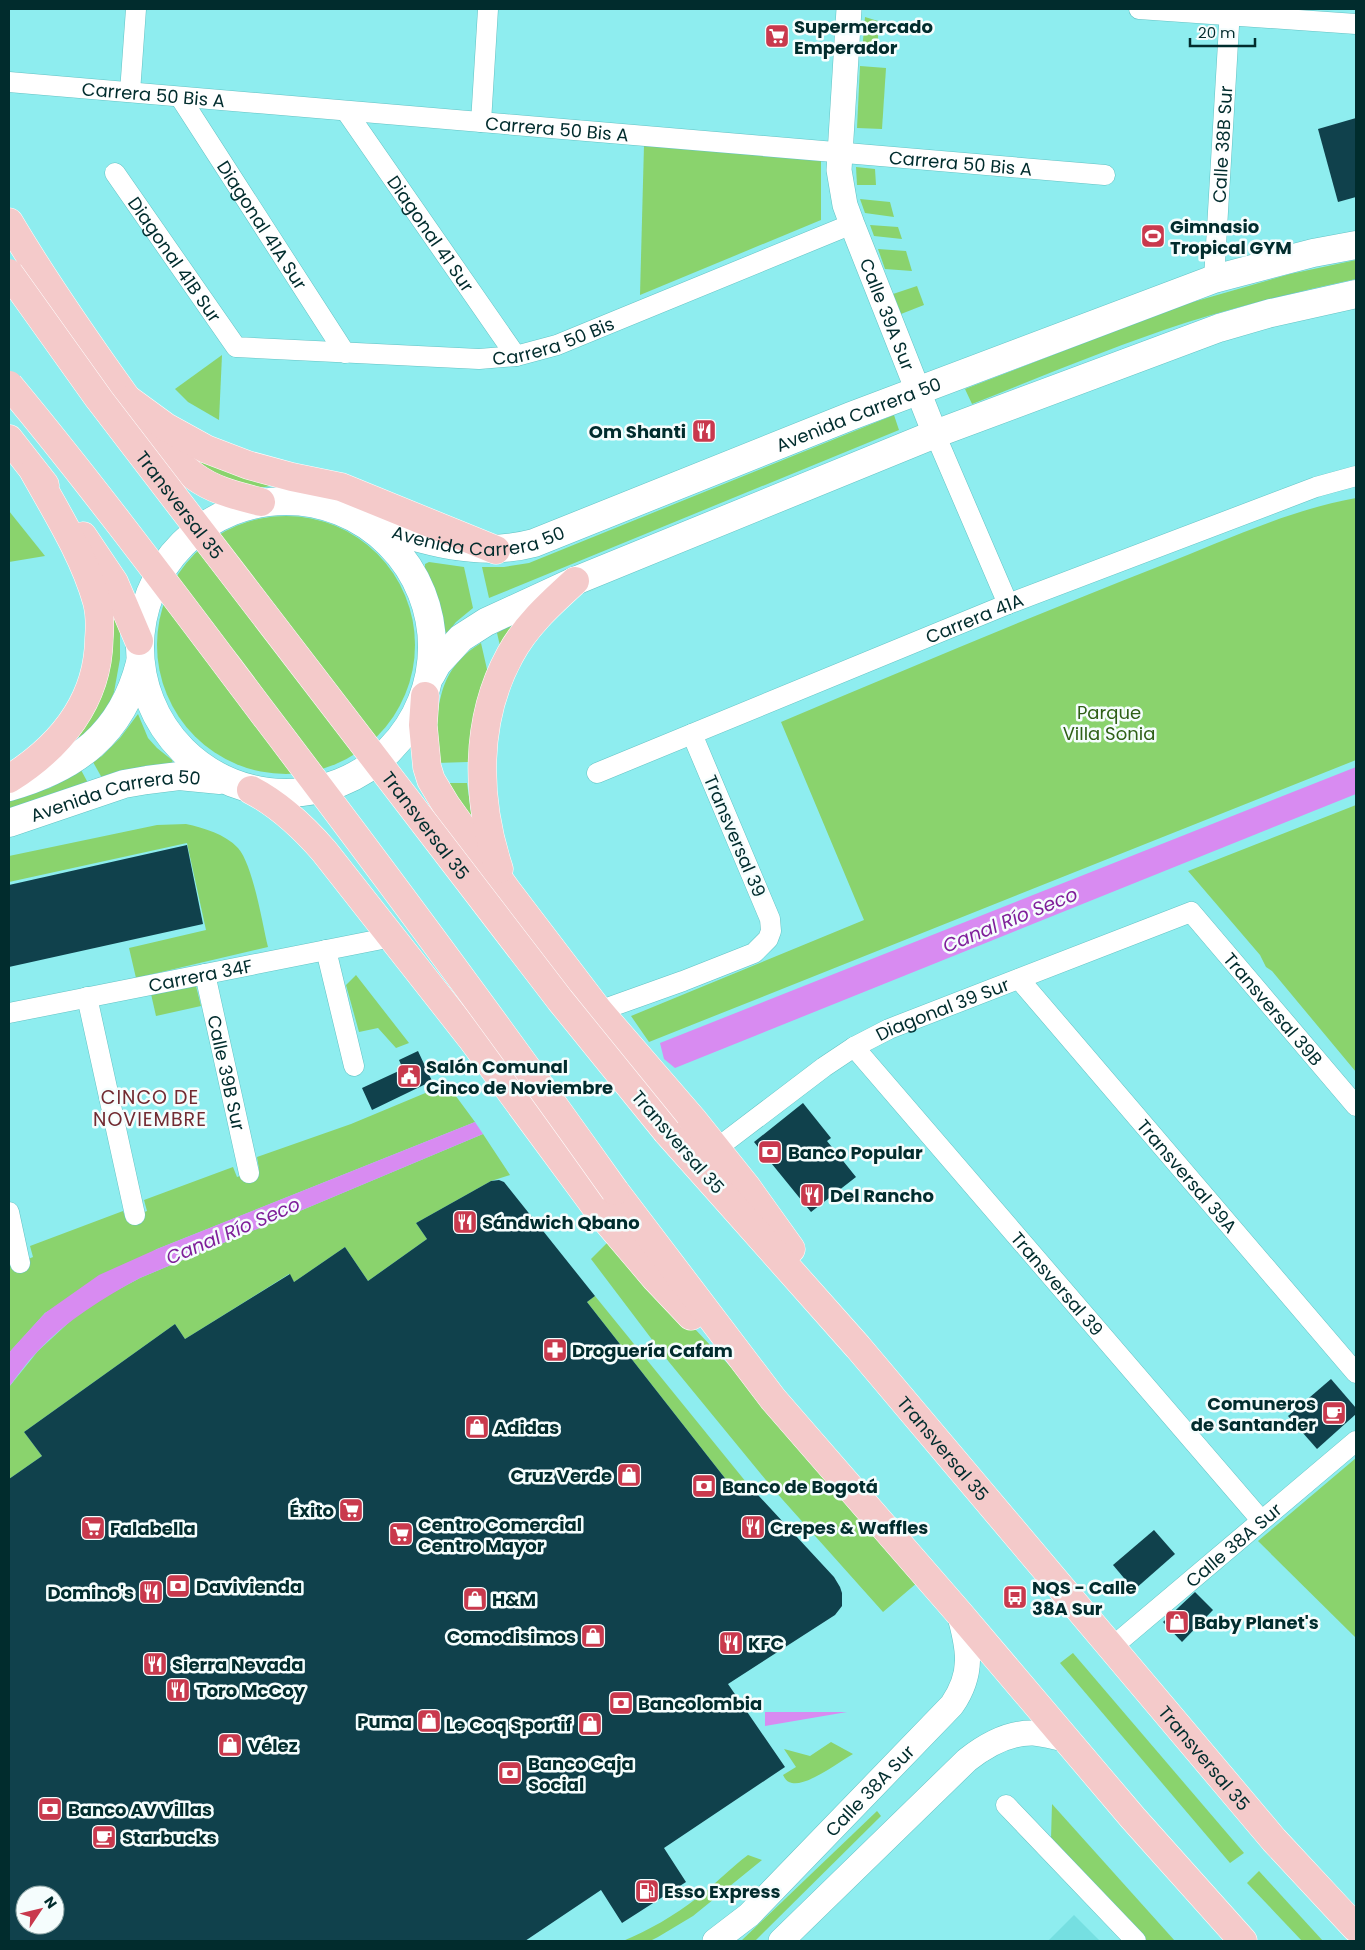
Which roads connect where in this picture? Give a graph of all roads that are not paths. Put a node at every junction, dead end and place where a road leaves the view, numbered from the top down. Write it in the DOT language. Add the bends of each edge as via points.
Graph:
graph roads {
  1 [pos="136,9"];
  2 [pos="488,9"];
  3 [pos="849,9"];
  4 [pos="1139,9"];
  5 [pos="1229,12"];
  6 [pos="1356,24"];
  7 [pos="9,82"];
  8 [pos="130,92"];
  9 [pos="180,97"];
  10 [pos="346,111"];
  11 [pos="481,122"];
  12 [pos="839,152"];
  13 [pos="114,173"];
  14 [pos="1105,175"];
  15 [pos="9,222"];
  16 [pos="852,224"];
  17 [pos="1356,245"];
  18 [pos="9,273"];
  19 [pos="1214,279"];
  20 [pos="1356,294"];
  21 [pos="236,346"];
  22 [pos="346,353"];
  23 [pos="516,356"];
  24 [pos="9,385"];
  25 [pos="918,391"];
  26 [pos="129,400"];
  27 [pos="934,434"];
  28 [pos="9,439"];
  29 [pos="34,472"];
  30 [pos="1356,476"];
  31 [pos="261,502"];
  32 [pos="361,521"];
  33 [pos="496,550"];
  34 [pos="576,581"];
  35 [pos="1008,604"];
  36 [pos="140,652"];
  37 [pos="428,686"];
  38 [pos="692,734"];
  39 [pos="597,773"];
  40 [pos="9,779"];
  41 [pos="225,781"];
  42 [pos="9,787"];
  43 [pos="251,790"];
  44 [pos="9,823"];
  45 [pos="506,889"];
  46 [pos="1191,912"];
  47 [pos="392,937"];
  48 [pos="326,950"];
  49 [pos="205,974"];
  50 [pos="1019,979"];
  51 [pos="87,997"];
  52 [pos="599,1011"];
  53 [pos="9,1013"];
  54 [pos="854,1047"];
  55 [pos="354,1066"];
  56 [pos="1356,1106"];
  57 [pos="716,1149"];
  58 [pos="249,1173"];
  59 [pos="9,1212"];
  60 [pos="135,1215"];
  61 [pos="20,1263"];
  62 [pos="858,1347"];
  63 [pos="1356,1373"];
  64 [pos="773,1399"];
  65 [pos="1356,1440"];
  66 [pos="1260,1520"];
  67 [pos="959,1614"];
  68 [pos="1111,1648"];
  69 [pos="1065,1739"];
  70 [pos="1006,1804"];
  71 [pos="1356,1928"];
  72 [pos="715,1941"];
  73 [pos="781,1941"];
  74 [pos="1136,1941"];
  75 [pos="1243,1941"];
  1 -- 8 [label="street"];
  2 -- 11 [label="street"];
  3 -- 12 [label="street, Calle 39A Sur"];
  4 -- 5 [label="street"];
  5 -- 6 [label="street"];
  5 -- 19 [label="street, Calle 38B Sur"];
  7 -- 8 [label="street, Carrera 50 Bis A"];
  8 -- 9 [label="street, Carrera 50 Bis A"];
  9 -- 10 [label="street, Carrera 50 Bis A"];
  9 -- 22 [label="street, Diagonal 41A Sur"];
  10 -- 11 [label="street, Carrera 50 Bis A"];
  10 -- 23 [label="street, Diagonal 41 Sur"];
  11 -- 12 [label="street, Carrera 50 Bis A"];
  12 -- 14 [label="street, Carrera 50 Bis A"];
  12 -- 16 [label="street, Calle 39A Sur" via="842,190"];
  13 -- 21 [label="street, Diagonal 41B Sur"];
  15 -- 26 [label="highway" via="86,341"];
  16 -- 23 [label="street, Carrera 50 Bis" via="557,345"];
  16 -- 25 [label="street, Calle 39A Sur"];
  17 -- 19 [label="main road, Avenida Carrera 50"];
  18 -- 62 [label="highway, Transversal 35, bridge" via="99,399 560,1000 667,1132"];
  19 -- 25 [label="main road, Avenida Carrera 50"];
  20 -- 27 [label="main road" via="1219,328"];
  21 -- 22 [label="street, Carrera 50 Bis"];
  22 -- 23 [label="street, Carrera 50 Bis" via="479,359"];
  24 -- 64 [label="highway, bridge" via="67,456 368,852 615,1190"];
  25 -- 27 [label="street, Calle 39A Sur"];
  25 -- 33 [label="main road, Avenida Carrera 50" via="550,538"];
  26 -- 31 [label="highway" via="158,440 195,477 224,492"];
  26 -- 33 [label="highway" via="166,427 206,449 248,465 340,487"];
  27 -- 34 [label="main road"];
  27 -- 35 [label="street, Calle 39A Sur"];
  28 -- 29 [label="highway"];
  29 -- 36 [label="highway" via="114,582"];
  29 -- 40 [label="highway" via="91,585 100,626 99,656 92,685 74,720 44,754"];
  30 -- 35 [label="street, Carrera 41A" via="1316,487"];
  31 -- 32 [label="main road" via="295,500 329,507"];
  31 -- 36 [label="main road" via="229,511 200,527 176,549 157,577 144,607"];
  32 -- 33 [label="main road, Avenida Carrera 50" via="450,546"];
  32 -- 37 [label="main road" via="385,539 405,561 420,587 433,645"];
  34 -- 37 [label="main road" via="486,622 461,638 437,664"];
  34 -- 45 [label="highway" via="539,615 510,654 488,710 482,747 486,816"];
  35 -- 38 [label="street, Carrera 41A"];
  36 -- 41 [label="main road" via="150,700 168,733 194,760"];
  36 -- 42 [label="main road, Avenida Carrera 50" via="132,691 113,724 95,744 57,770"];
  37 -- 43 [label="main road" via="409,728 386,756 356,777 323,790 287,794"];
  37 -- 45 [label="highway" via="424,744 427,767 446,805"];
  38 -- 39 [label="street, Carrera 41A"];
  38 -- 52 [label="street, Transversal 39" via="770,919 771,931 768,939 754,953"];
  41 -- 43 [label="main road"];
  41 -- 44 [label="main road, Avenida Carrera 50" via="179,776 124,784"];
  43 -- 47 [label="highway" via="276,803 308,833"];
  45 -- 52 [label="highway"];
  46 -- 50 [label="street, Diagonal 39 Sur"];
  46 -- 56 [label="street, Transversal 39B"];
  47 -- 48 [label="street, Carrera 34F"];
  47 -- 64 [label="highway" via="600,1213 656,1279"];
  48 -- 49 [label="street, Carrera 34F"];
  48 -- 55 [label="street"];
  49 -- 51 [label="street, Carrera 34F"];
  49 -- 58 [label="street, Calle 39B Sur"];
  50 -- 54 [label="street, Diagonal 39 Sur" via="926,1013"];
  50 -- 63 [label="street, Transversal 39A"];
  51 -- 53 [label="street, Carrera 34F"];
  51 -- 60 [label="street"];
  52 -- 57 [label="highway"];
  54 -- 57 [label="street, Diagonal 39 Sur"];
  54 -- 66 [label="street, Transversal 39"];
  57 -- 62 [label="highway" via="778,1229"];
  59 -- 61 [label="street"];
  62 -- 68 [label="highway, Transversal 35"];
  64 -- 67 [label="highway"];
  65 -- 66 [label="street, Calle 38A Sur"];
  66 -- 68 [label="street, Calle 38A Sur"];
  67 -- 69 [label="highway"];
  67 -- 72 [label="street, Calle 38A Sur" via="969,1660 964,1684 952,1705 749,1916"];
  68 -- 71 [label="highway, Transversal 35" via="1274,1840"];
  69 -- 73 [label="street" via="1021,1734 1000,1739 980,1750"];
  69 -- 75 [label="highway"];
  70 -- 74 [label="street"];
}
